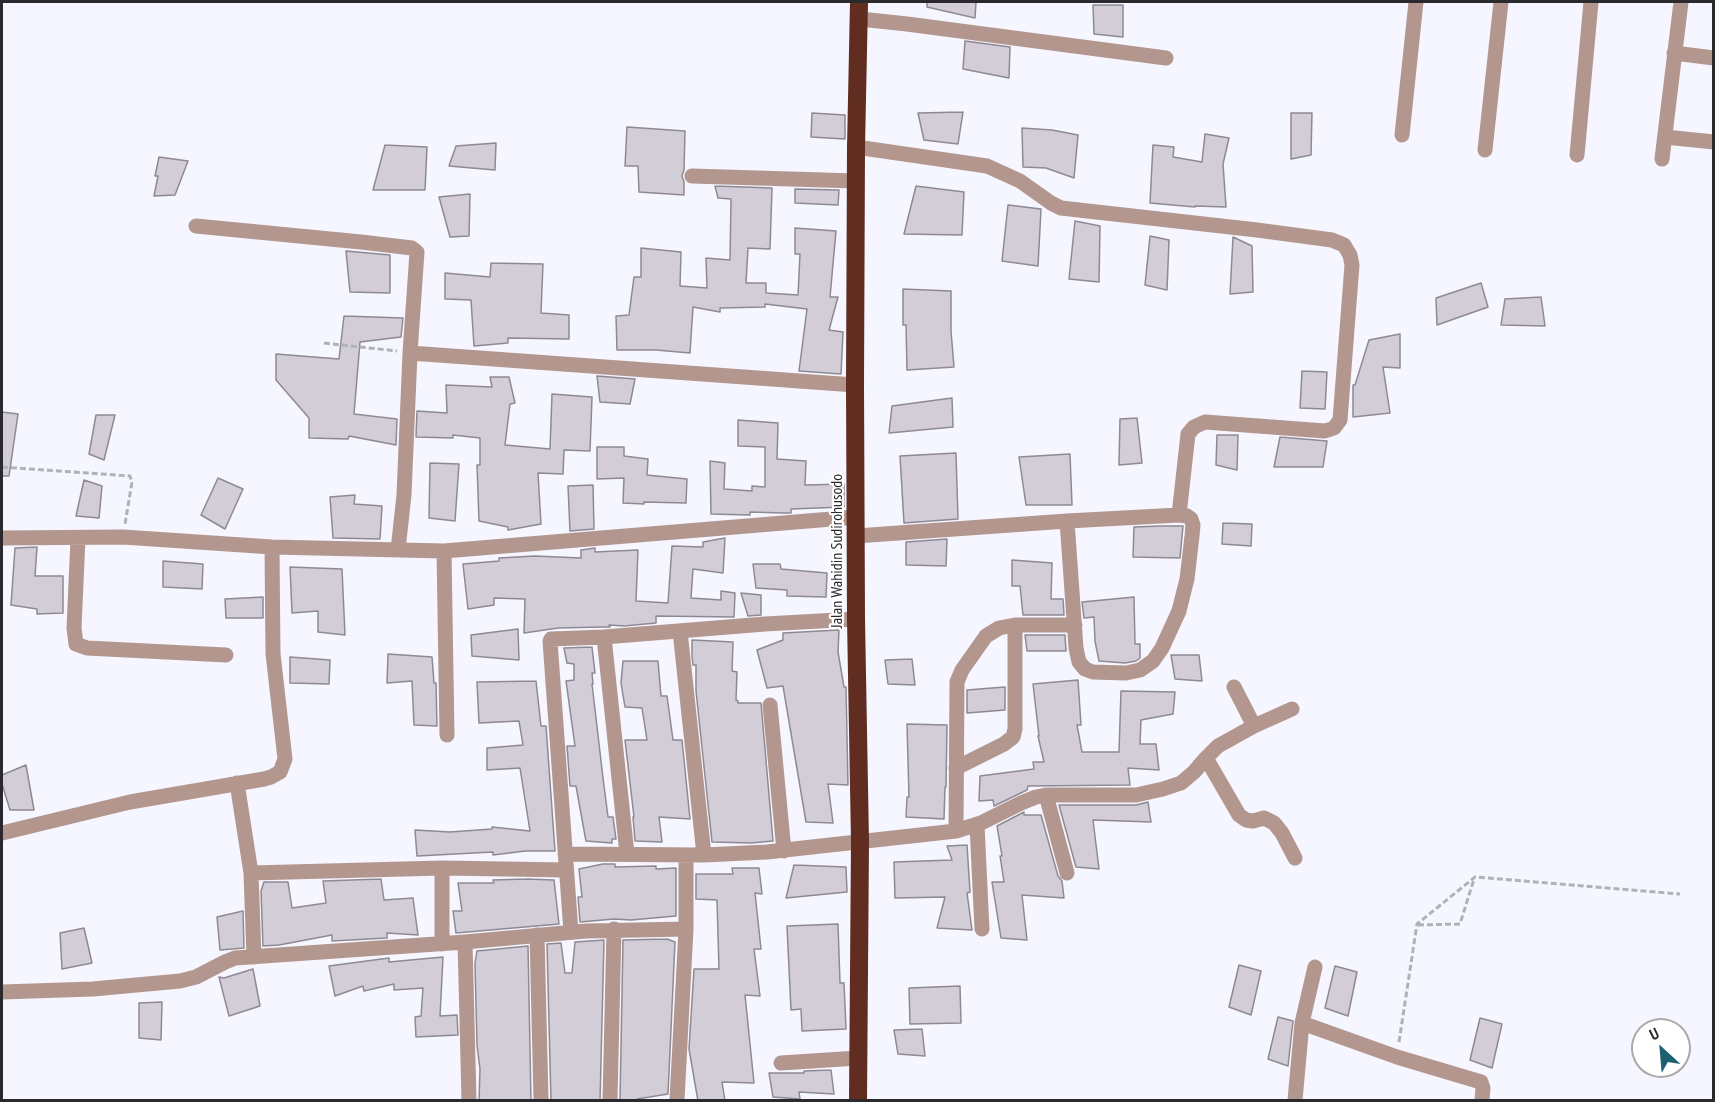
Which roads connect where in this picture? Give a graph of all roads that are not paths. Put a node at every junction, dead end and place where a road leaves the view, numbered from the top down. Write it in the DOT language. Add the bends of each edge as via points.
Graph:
graph roads {
  1 [pos="1416,2"];
  2 [pos="1501,2"];
  3 [pos="1591,2"];
  4 [pos="1681,2"];
  5 [pos="859,10"];
  6 [pos="1674,53"];
  7 [pos="1166,58"];
  8 [pos="1713,58"];
  9 [pos="1402,135"];
  10 [pos="1665,137"];
  11 [pos="1713,142"];
  12 [pos="856,147"];
  13 [pos="1485,150"];
  14 [pos="1577,155"];
  15 [pos="1662,159"];
  16 [pos="692,176"];
  17 [pos="856,181"];
  18 [pos="196,226"];
  19 [pos="410,353"];
  20 [pos="855,385"];
  21 [pos="1179,515"];
  22 [pos="856,517"];
  23 [pos="1067,521"];
  24 [pos="856,536"];
  25 [pos="2,538"];
  26 [pos="78,538"];
  27 [pos="273,547"];
  28 [pos="398,550"];
  29 [pos="444,550"];
  30 [pos="856,619"];
  31 [pos="1015,625"];
  32 [pos="1075,625"];
  33 [pos="680,631"];
  34 [pos="604,637"];
  35 [pos="226,656"];
  36 [pos="1234,687"];
  37 [pos="770,705"];
  38 [pos="1292,709"];
  39 [pos="1254,726"];
  40 [pos="447,735"];
  41 [pos="1206,758"];
  42 [pos="956,768"];
  43 [pos="237,783"];
  44 [pos="1046,795"];
  45 [pos="976,825"];
  46 [pos="956,831"];
  47 [pos="2,833"];
  48 [pos="860,842"];
  49 [pos="784,851"];
  50 [pos="627,854"];
  51 [pos="686,855"];
  52 [pos="704,855"];
  53 [pos="1295,858"];
  54 [pos="565,862"];
  55 [pos="442,868"];
  56 [pos="251,873"];
  57 [pos="1067,873"];
  58 [pos="614,929"];
  59 [pos="686,929"];
  60 [pos="982,929"];
  61 [pos="571,932"];
  62 [pos="537,935"];
  63 [pos="465,942"];
  64 [pos="442,944"];
  65 [pos="254,957"];
  66 [pos="1315,967"];
  67 [pos="2,992"];
  68 [pos="1302,1023"];
  69 [pos="858,1058"];
  70 [pos="782,1063"];
  71 [pos="469,1101"];
  72 [pos="541,1101"];
  73 [pos="610,1101"];
  74 [pos="677,1101"];
  75 [pos="858,1101"];
  76 [pos="1295,1101"];
  77 [pos="1482,1101"];
  1 -- 9 [label="street"];
  2 -- 13 [label="street"];
  3 -- 14 [label="street"];
  4 -- 6 [label="street"];
  5 -- 7 [label="street"];
  5 -- 12 [label="highway, Jalan Wahidin Sudirohusodo"];
  6 -- 8 [label="street"];
  6 -- 10 [label="street"];
  10 -- 11 [label="street"];
  10 -- 15 [label="street"];
  12 -- 17 [label="highway, Jalan Wahidin Sudirohusodo"];
  12 -- 21 [label="street" via="987,166 1020,181 1061,208 1257,230 1344,245 1352,265 1340,420 1325,431 1205,422 1194,427 1188,434"];
  16 -- 17 [label="street"];
  17 -- 20 [label="highway, Jalan Wahidin Sudirohusodo"];
  18 -- 19 [label="street" via="413,249 418,255"];
  19 -- 20 [label="street"];
  19 -- 28 [label="street"];
  20 -- 22 [label="highway, Jalan Wahidin Sudirohusodo"];
  21 -- 23 [label="street"];
  21 -- 32 [label="street" via="1191,519 1192,525 1187,579 1179,611 1153,661 1126,673 1085,669 1079,662"];
  22 -- 24 [label="highway, Jalan Wahidin Sudirohusodo"];
  22 -- 29 [label="street"];
  23 -- 24 [label="street"];
  23 -- 32 [label="street"];
  24 -- 30 [label="highway, Jalan Wahidin Sudirohusodo"];
  25 -- 26 [label="street"];
  26 -- 27 [label="street" via="123,537"];
  26 -- 35 [label="street" via="76,644 87,648"];
  27 -- 28 [label="street"];
  27 -- 43 [label="street" via="273,654 285,759 276,775"];
  28 -- 29 [label="street"];
  29 -- 40 [label="street"];
  30 -- 33 [label="street"];
  30 -- 48 [label="highway, Jalan Wahidin Sudirohusodo"];
  31 -- 32 [label="street"];
  31 -- 42 [label="street" via="986,636 959,676"];
  31 -- 42 [label="street" via="1013,737"];
  33 -- 34 [label="street"];
  33 -- 52 [label="street"];
  34 -- 50 [label="street"];
  34 -- 54 [label="street" via="550,641"];
  36 -- 39 [label="street"];
  37 -- 49 [label="street"];
  38 -- 39 [label="street"];
  39 -- 41 [label="street" via="1218,746"];
  41 -- 44 [label="street" via="1181,783 1163,789 1136,795"];
  41 -- 53 [label="street" via="1239,815 1246,820 1264,818 1274,823"];
  42 -- 46 [label="street"];
  43 -- 47 [label="street" via="130,802"];
  43 -- 56 [label="street"];
  44 -- 45 [label="street"];
  44 -- 57 [label="street"];
  45 -- 46 [label="street"];
  45 -- 60 [label="street"];
  46 -- 48 [label="street"];
  48 -- 49 [label="street"];
  48 -- 69 [label="highway, Jalan Wahidin Sudirohusodo"];
  49 -- 52 [label="street"];
  50 -- 51 [label="street"];
  50 -- 54 [label="street"];
  51 -- 52 [label="street"];
  51 -- 59 [label="street"];
  54 -- 55 [label="street"];
  54 -- 61 [label="street"];
  55 -- 56 [label="street"];
  55 -- 64 [label="street"];
  56 -- 65 [label="street"];
  58 -- 59 [label="street"];
  58 -- 61 [label="street"];
  58 -- 73 [label="street"];
  59 -- 74 [label="street"];
  61 -- 62 [label="street"];
  62 -- 63 [label="street"];
  62 -- 72 [label="street"];
  63 -- 64 [label="street"];
  63 -- 71 [label="street"];
  64 -- 65 [label="street"];
  65 -- 67 [label="street" via="230,960 180,981"];
  66 -- 68 [label="street"];
  68 -- 76 [label="street"];
  68 -- 77 [label="street" via="1481,1082"];
  69 -- 70 [label="street"];
  69 -- 75 [label="highway, Jalan Wahidin Sudirohusodo"];
}
